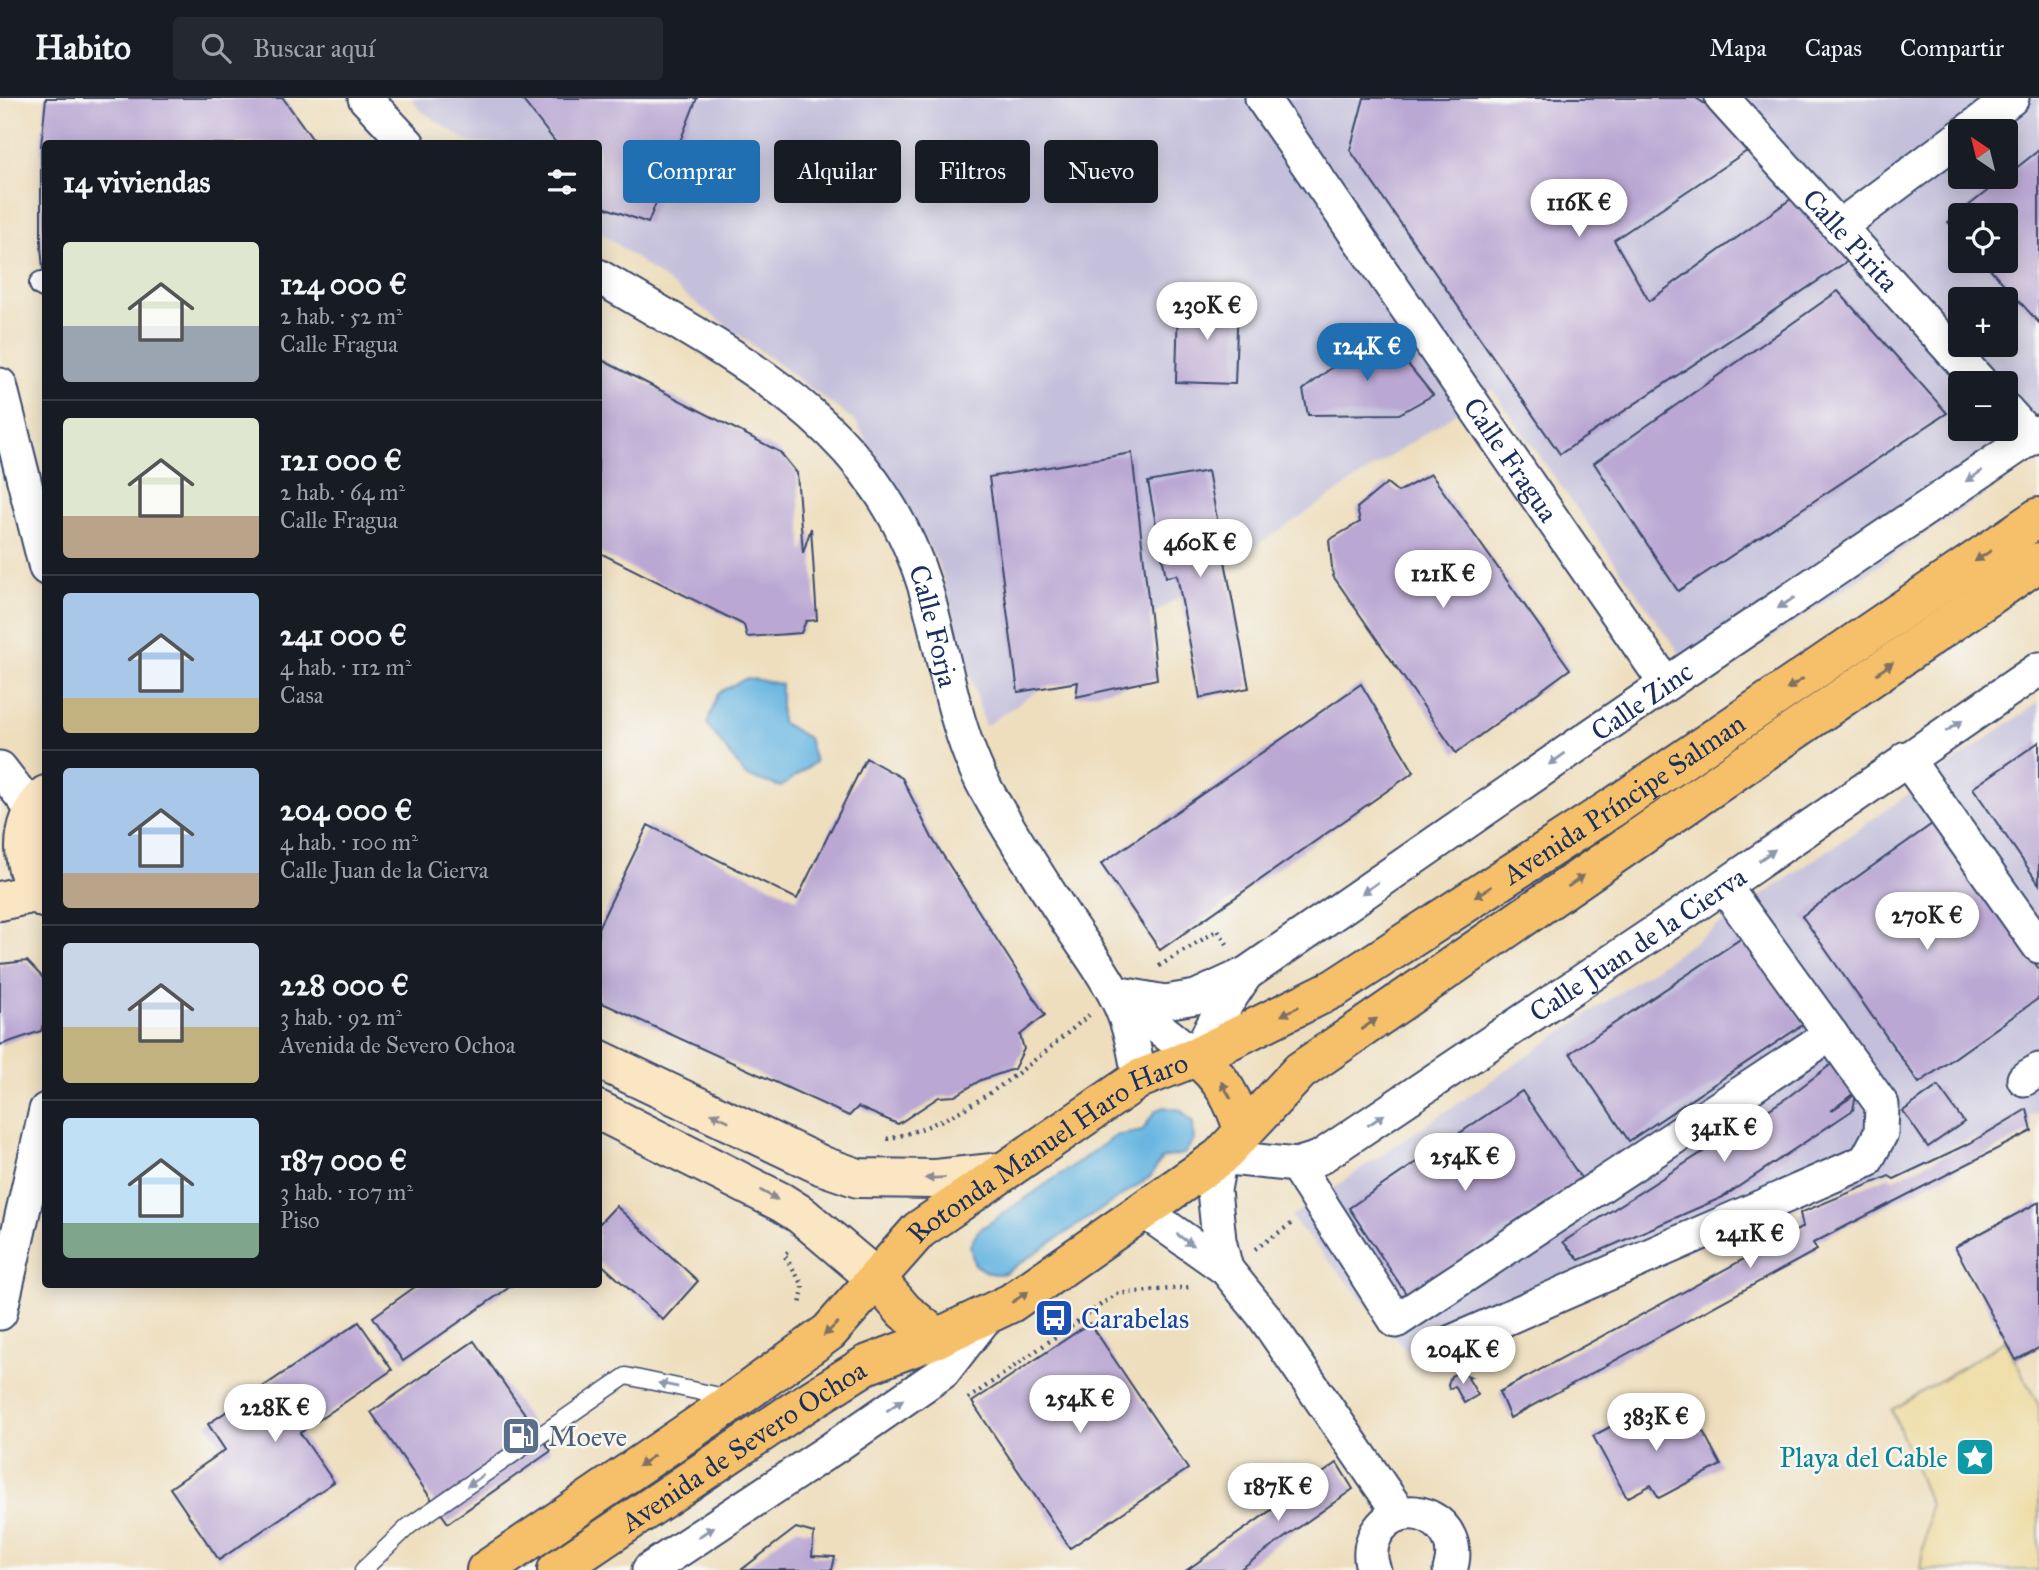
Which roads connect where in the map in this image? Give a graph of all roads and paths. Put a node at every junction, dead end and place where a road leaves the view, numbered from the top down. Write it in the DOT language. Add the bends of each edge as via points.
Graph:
graph roads {
  1 [pos="365,98"];
  2 [pos="1262,98"];
  3 [pos="1722,98"];
  4 [pos="2012,98"];
  5 [pos="1984,119"];
  6 [pos="404,140"];
  7 [pos="1948,146"];
  8 [pos="1839,227"];
  9 [pos="602,278"];
  10 [pos="1970,371"];
  11 [pos="0,385"];
  12 [pos="2018,420"];
  13 [pos="2035,435"];
  14 [pos="2039,517"];
  15 [pos="42,552"];
  16 [pos="2039,562"];
  17 [pos="2039,669"];
  18 [pos="1666,684"];
  19 [pos="1906,758"];
  20 [pos="0,768"];
  21 [pos="41,796"];
  22 [pos="1724,886"];
  23 [pos="42,896"];
  24 [pos="0,901"];
  25 [pos="2039,946"];
  26 [pos="1246,974"];
  27 [pos="1115,993"];
  28 [pos="1831,1034"];
  29 [pos="1196,1057"];
  30 [pos="602,1061"];
  31 [pos="1139,1079"];
  32 [pos="602,1112"];
  33 [pos="42,1128"];
  34 [pos="1232,1144"];
  35 [pos="1296,1165"];
  36 [pos="1002,1172"];
  37 [pos="1144,1211"];
  38 [pos="1226,1269"];
  39 [pos="877,1279"];
  40 [pos="0,1313"];
  41 [pos="986,1317"];
  42 [pos="937,1338"];
  43 [pos="1447,1343"];
  44 [pos="735,1400"];
  45 [pos="1400,1514"];
  46 [pos="1367,1568"];
  47 [pos="363,1570"];
  48 [pos="486,1570"];
  49 [pos="557,1570"];
  50 [pos="649,1570"];
  51 [pos="1450,1570"];
  1 -- 6 [label="street"];
  2 -- 18 [label="street, Calle Fragua"];
  3 -- 8 [label="street, Calle Pirita"];
  4 -- 5 [label="street"];
  7 -- 8 [label="street"];
  8 -- 10 [label="street, Calle Pirita"];
  9 -- 27 [label="street, Calle Forja" via="776,384 826,426 871,480 900,526 923,583 968,751 985,788"];
  11 -- 15 [label="street"];
  12 -- 13 [label="street"];
  13 -- 18 [label="street, Calle Zinc, one-way"];
  14 -- 29 [label="main road, Avenida Príncipe Salman, one-way" via="1615,806 1335,988"];
  34 -- 16 [label="main road, Avenida Príncipe Salman, one-way" via="1300,1071"];
  19 -- 17 [label="street, Calle Juan de la Cierva, one-way"];
  18 -- 26 [label="street, Calle Zinc, one-way"];
  22 -- 19 [label="street, Calle Juan de la Cierva, one-way"];
  19 -- 25 [label="street"];
  20 -- 21 [label="street"];
  21 -- 23 [label="main road" via="28,822 24,846 27,870"];
  22 -- 28 [label="street"];
  35 -- 22 [label="street, Calle Juan de la Cierva, one-way" via="1319,1158"];
  23 -- 24 [label="main road"];
  26 -- 27 [label="street, Calle Zinc" via="1196,997 1165,1002"];
  26 -- 27 [label="path" via="1218,930"];
  26 -- 29 [label="street, Calle Zinc"];
  27 -- 29 [label="street"];
  27 -- 31 [label="street, Calle Forja" via="1133,1042"];
  28 -- 35 [label="street" via="1396,1321"];
  28 -- 43 [label="street" via="1882,1105 1881,1133 1866,1161"];
  29 -- 31 [label="main road, Rotonda Manuel Haro Haro"];
  34 -- 29 [label="main road, Rotonda Manuel Haro Haro, one-way" via="1236,1107 1222,1082"];
  36 -- 30 [label="main road, one-way" via="936,1179 858,1178 822,1166"];
  31 -- 36 [label="main road, Rotonda Manuel Haro Haro"];
  32 -- 39 [label="main road, one-way" via="781,1202"];
  33 -- 40 [label="street"];
  34 -- 35 [label="street, Calle Juan de la Cierva"];
  34 -- 37 [label="main road"];
  34 -- 38 [label="street" via="1214,1190"];
  36 -- 39 [label="main road, Rotonda Manuel Haro Haro" via="919,1230"];
  37 -- 38 [label="street, one-way"];
  41 -- 37 [label="main road, one-way"];
  38 -- 45 [label="street" via="1263,1315"];
  39 -- 42 [label="main road" via="904,1311"];
  39 -- 44 [label="main road, Avenida de Severo Ochoa, one-way" via="829,1332"];
  41 -- 42 [label="main road"];
  50 -- 41 [label="street, Avenida de Severo Ochoa, one-way" via="943,1372"];
  42 -- 49 [label="main road, Avenida de Severo Ochoa" via="866,1365"];
  44 -- 47 [label="lane, one-way" via="626,1376 409,1526"];
  44 -- 48 [label="main road, Avenida de Severo Ochoa, one-way"];
  45 -- 46 [label="street" via="1379,1528"];
  45 -- 51 [label="street" via="1428,1516 1440,1523 1453,1548"];
}
